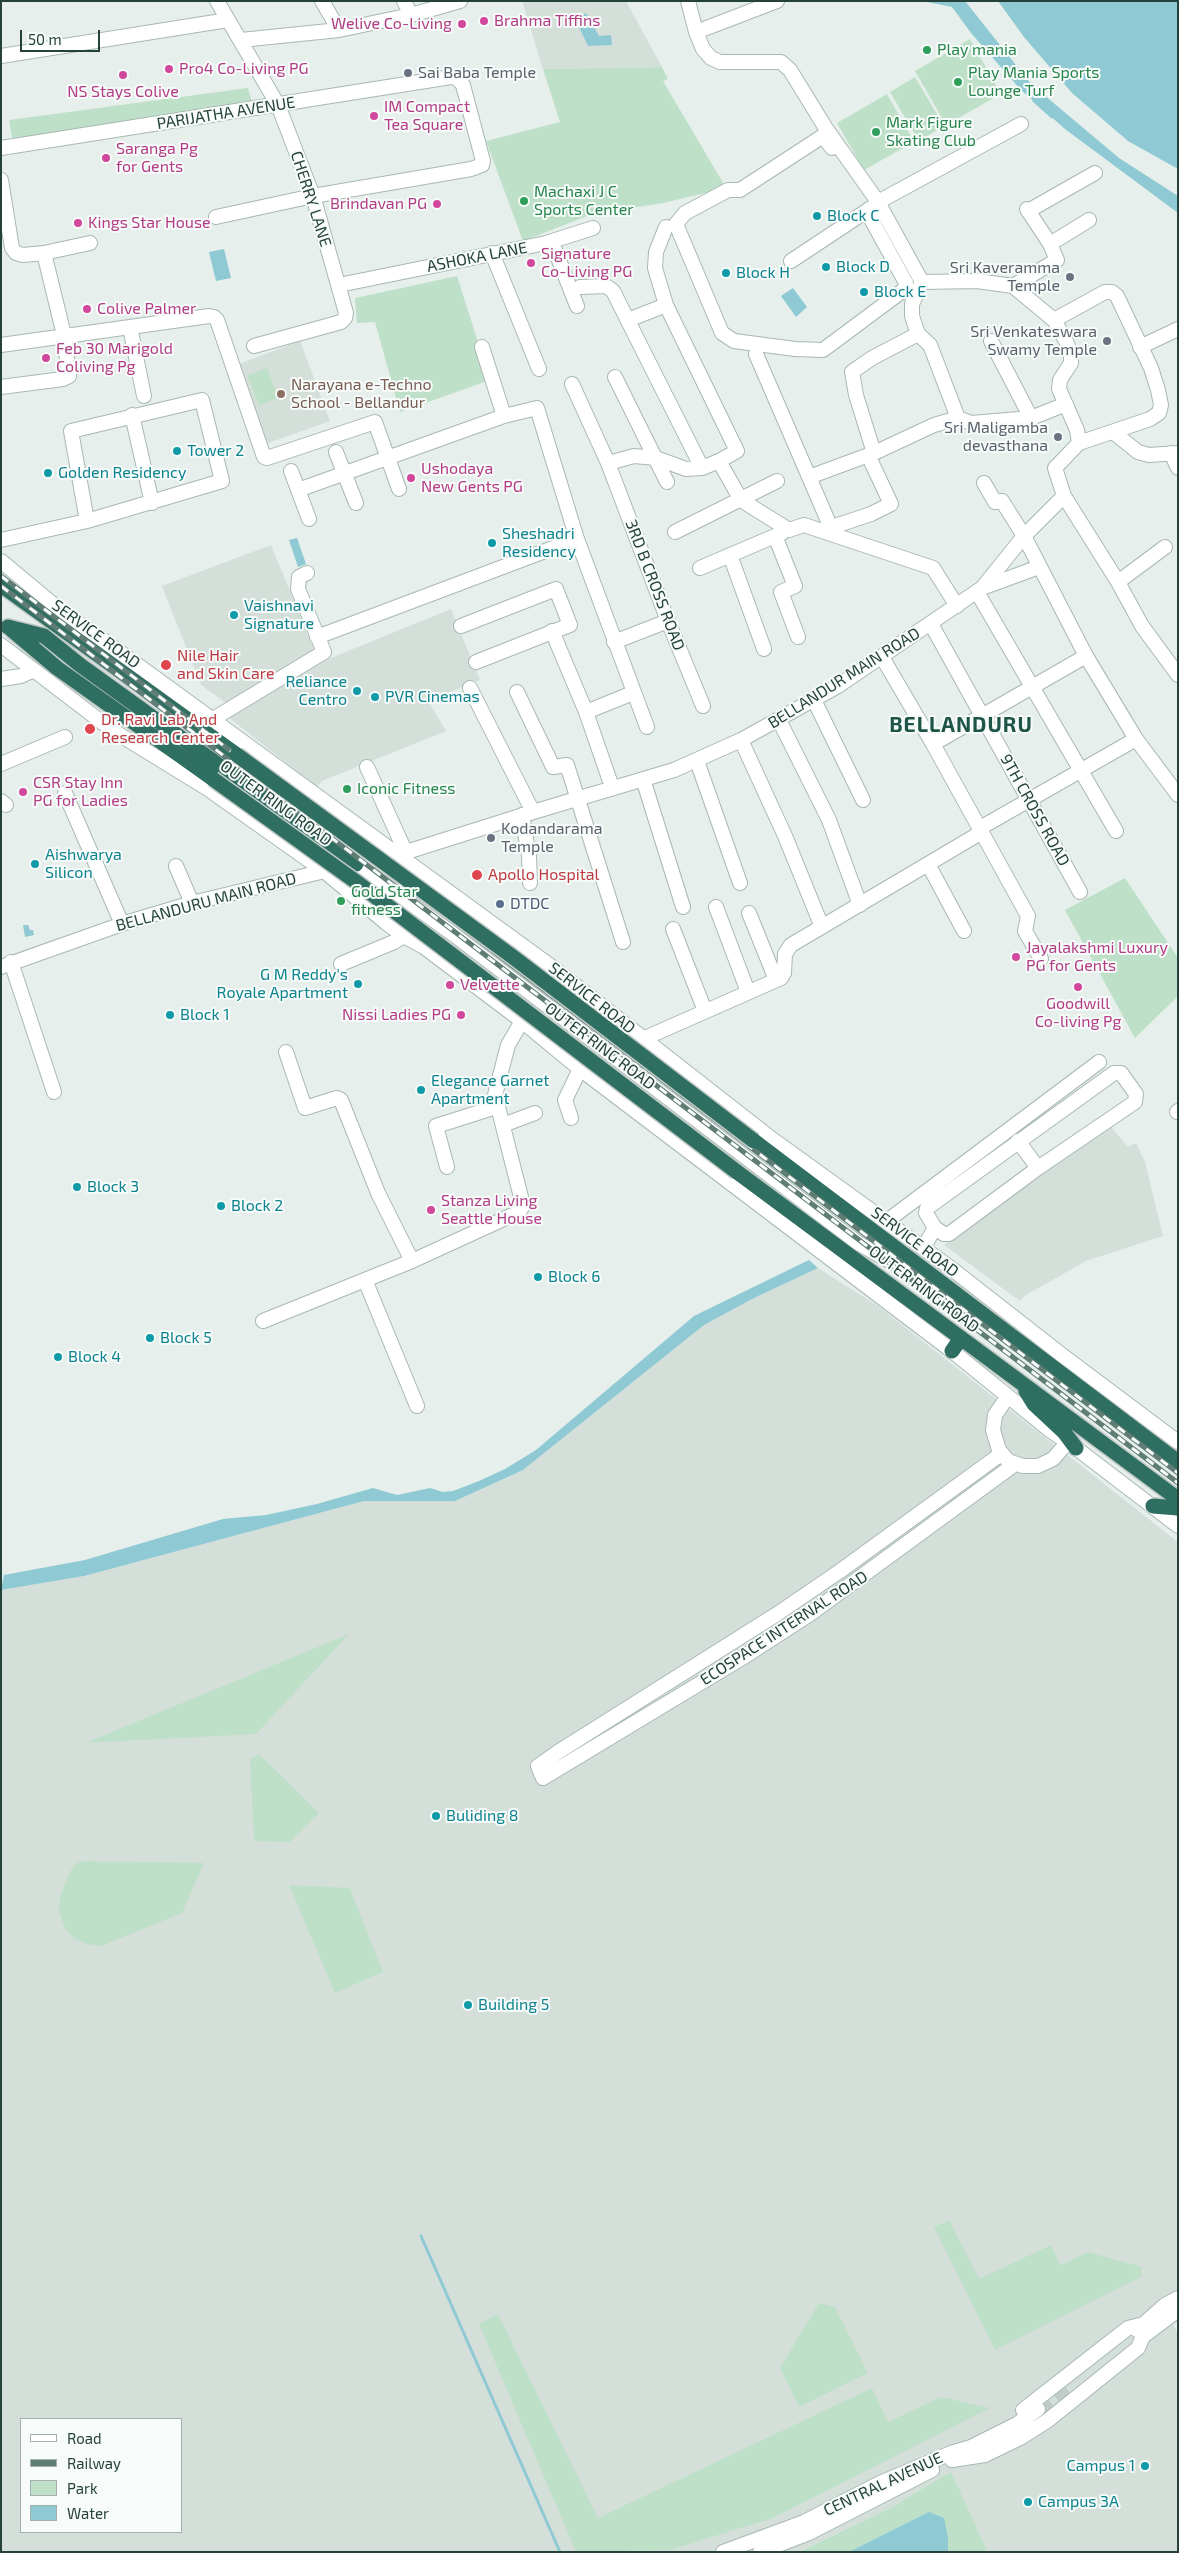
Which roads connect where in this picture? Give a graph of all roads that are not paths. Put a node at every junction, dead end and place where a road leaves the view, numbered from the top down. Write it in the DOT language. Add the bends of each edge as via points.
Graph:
graph roads {
  1 [pos="217,1"];
  2 [pos="322,1"];
  3 [pos="404,1"];
  4 [pos="460,1"];
  5 [pos="688,1"];
  6 [pos="777,1"];
  7 [pos="411,15"];
  8 [pos="228,20"];
  9 [pos="339,30"];
  10 [pos="696,32"];
  11 [pos="240,40"];
  12 [pos="1,56"];
  13 [pos="278,105"];
  14 [pos="1021,124"];
  15 [pos="1,148"];
  16 [pos="1095,173"];
  17 [pos="1,180"];
  18 [pos="313,196"];
  19 [pos="876,207"];
  20 [pos="216,217"];
  21 [pos="1089,220"];
  22 [pos="666,227"];
  23 [pos="593,228"];
  24 [pos="90,243"];
  25 [pos="546,243"];
  26 [pos="1050,244"];
  27 [pos="44,253"];
  28 [pos="492,253"];
  29 [pos="791,261"];
  30 [pos="922,282"];
  31 [pos="339,285"];
  32 [pos="1013,286"];
  33 [pos="580,287"];
  34 [pos="666,305"];
  35 [pos="577,306"];
  36 [pos="628,320"];
  37 [pos="1054,320"];
  38 [pos="130,327"];
  39 [pos="1178,329"];
  40 [pos="918,334"];
  41 [pos="64,335"];
  42 [pos="991,341"];
  43 [pos="1,344"];
  44 [pos="254,346"];
  45 [pos="1140,347"];
  46 [pos="482,348"];
  47 [pos="756,354"];
  48 [pos="538,369"];
  49 [pos="616,377"];
  50 [pos="572,384"];
  51 [pos="1,388"];
  52 [pos="144,396"];
  53 [pos="1066,404"];
  54 [pos="132,415"];
  55 [pos="504,416"];
  56 [pos="958,418"];
  57 [pos="1031,418"];
  58 [pos="1112,432"];
  59 [pos="1080,443"];
  60 [pos="336,452"];
  61 [pos="1175,453"];
  62 [pos="871,454"];
  63 [pos="389,456"];
  64 [pos="656,458"];
  65 [pos="719,461"];
  66 [pos="608,463"];
  67 [pos="702,468"];
  68 [pos="1178,468"];
  69 [pos="290,471"];
  70 [pos="344,473"];
  71 [pos="808,477"];
  72 [pos="667,482"];
  73 [pos="777,482"];
  74 [pos="984,483"];
  75 [pos="399,489"];
  76 [pos="298,490"];
  77 [pos="1064,496"];
  78 [pos="741,500"];
  79 [pos="152,502"];
  80 [pos="356,503"];
  81 [pos="309,519"];
  82 [pos="87,521"];
  83 [pos="789,530"];
  84 [pos="829,531"];
  85 [pos="675,532"];
  86 [pos="775,536"];
  87 [pos="1024,536"];
  88 [pos="578,538"];
  89 [pos="1,540"];
  90 [pos="1165,547"];
  91 [pos="730,555"];
  92 [pos="1,561"];
  93 [pos="1039,567"];
  94 [pos="700,568"];
  95 [pos="307,573"];
  96 [pos="1118,582"];
  97 [pos="1,585"];
  98 [pos="980,590"];
  99 [pos="957,606"];
  100 [pos="55,616"];
  101 [pos="668,621"];
  102 [pos="4,624"];
  103 [pos="931,624"];
  104 [pos="461,626"];
  105 [pos="552,632"];
  106 [pos="318,637"];
  107 [pos="798,637"];
  108 [pos="614,642"];
  109 [pos="1,646"];
  110 [pos="764,649"];
  111 [pos="1086,656"];
  112 [pos="882,657"];
  113 [pos="476,662"];
  114 [pos="32,671"];
  115 [pos="1178,675"];
  116 [pos="1,680"];
  117 [pos="1033,686"];
  118 [pos="470,688"];
  119 [pos="517,692"];
  120 [pos="633,693"];
  121 [pos="814,700"];
  122 [pos="703,706"];
  123 [pos="586,712"];
  124 [pos="984,716"];
  125 [pos="213,719"];
  126 [pos="779,720"];
  127 [pos="647,727"];
  128 [pos="65,737"];
  129 [pos="1136,739"];
  130 [pos="741,740"];
  131 [pos="933,744"];
  132 [pos="697,761"];
  133 [pos="1,764"];
  134 [pos="367,767"];
  135 [pos="1081,769"];
  136 [pos="643,779"];
  137 [pos="612,787"];
  138 [pos="65,793"];
  139 [pos="1178,795"];
  140 [pos="579,798"];
  141 [pos="863,800"];
  142 [pos="1029,802"];
  143 [pos="527,813"];
  144 [pos="981,830"];
  145 [pos="1116,831"];
  146 [pos="402,854"];
  147 [pos="356,864"];
  148 [pos="928,864"];
  149 [pos="176,866"];
  150 [pos="324,871"];
  151 [pos="530,883"];
  152 [pos="740,883"];
  153 [pos="1080,892"];
  154 [pos="192,903"];
  155 [pos="860,905"];
  156 [pos="471,907"];
  157 [pos="683,907"];
  158 [pos="716,908"];
  159 [pos="749,913"];
  160 [pos="434,920"];
  161 [pos="122,924"];
  162 [pos="822,927"];
  163 [pos="673,928"];
  164 [pos="964,931"];
  165 [pos="404,936"];
  166 [pos="623,942"];
  167 [pos="1041,959"];
  168 [pos="6,964"];
  169 [pos="341,964"];
  170 [pos="776,980"];
  171 [pos="748,992"];
  172 [pos="705,1010"];
  173 [pos="522,1021"];
  174 [pos="645,1038"];
  175 [pos="286,1052"];
  176 [pos="1099,1062"];
  177 [pos="580,1069"];
  178 [pos="54,1092"];
  179 [pos="496,1107"];
  180 [pos="535,1113"];
  181 [pos="571,1118"];
  182 [pos="503,1125"];
  183 [pos="1018,1141"];
  184 [pos="447,1167"];
  185 [pos="1038,1168"];
  186 [pos="887,1221"];
  187 [pos="935,1228"];
  188 [pos="922,1248"];
  189 [pos="412,1260"];
  190 [pos="925,1270"];
  191 [pos="365,1280"];
  192 [pos="263,1321"];
  193 [pos="961,1338"];
  194 [pos="952,1351"];
  195 [pos="1020,1381"];
  196 [pos="1087,1384"];
  197 [pos="1008,1396"];
  198 [pos="417,1406"];
  199 [pos="1178,1442"];
  200 [pos="1072,1445"];
  201 [pos="1001,1454"];
  202 [pos="1178,1462"];
  203 [pos="1015,1464"];
  204 [pos="1178,1499"];
  205 [pos="1152,1506"];
  206 [pos="1178,1508"];
  207 [pos="1178,1526"];
  208 [pos="777,1614"];
  209 [pos="787,1629"];
  210 [pos="674,1678"];
  211 [pos="683,1694"];
  212 [pos="588,1731"];
  213 [pos="596,1745"];
  214 [pos="561,1757"];
  215 [pos="540,1772"];
  216 [pos="1178,2298"];
  217 [pos="1178,2310"];
  218 [pos="1144,2330"];
  219 [pos="1070,2388"];
  220 [pos="1040,2412"];
  221 [pos="951,2456"];
  222 [pos="723,2552"];
  223 [pos="760,2552"];
  1 -- 8 [label="street, CHERRY LANE"];
  2 -- 9 [label="street"];
  3 -- 7 [label="street"];
  4 -- 7 [label="street"];
  5 -- 10 [label="street"];
  6 -- 10 [label="street"];
  7 -- 9 [label="street"];
  8 -- 11 [label="street, CHERRY LANE"];
  8 -- 12 [label="street"];
  9 -- 11 [label="street"];
  10 -- 19 [label="street" via="703,49 720,62 781,62 790,70"];
  11 -- 13 [label="street, CHERRY LANE"];
  13 -- 15 [label="street, PARIJATHA AVENUE"];
  13 -- 18 [label="street, CHERRY LANE"];
  13 -- 18 [label="street, PARIJATHA AVENUE" via="451,77 463,85 482,165"];
  14 -- 19 [label="street"];
  16 -- 26 [label="street" via="1028,210"];
  17 -- 27 [label="street" via="12,248 23,255"];
  18 -- 20 [label="street"];
  18 -- 31 [label="street, CHERRY LANE"];
  19 -- 19 [label="street" via="870,217 906,283 905,289 828,348 816,351 734,341 722,333 676,224 685,212 728,190 740,190 823,136"];
  19 -- 29 [label="street"];
  19 -- 30 [label="street"];
  21 -- 26 [label="street"];
  22 -- 34 [label="street" via="656,252 654,268"];
  23 -- 25 [label="street"];
  24 -- 27 [label="street"];
  25 -- 28 [label="street, ASHOKA LANE"];
  25 -- 35 [label="street, ASHOKA LANE" via="554,250"];
  26 -- 32 [label="street" via="1057,260"];
  27 -- 41 [label="street"];
  28 -- 31 [label="street, ASHOKA LANE"];
  28 -- 48 [label="street"];
  30 -- 32 [label="street" via="977,281"];
  30 -- 40 [label="street" via="912,304"];
  31 -- 44 [label="street, CHERRY LANE" via="346,313 341,322"];
  32 -- 37 [label="street"];
  33 -- 36 [label="street" via="606,286 613,291"];
  34 -- 36 [label="street"];
  34 -- 65 [label="street" via="737,451"];
  36 -- 67 [label="street"];
  37 -- 45 [label="street" via="1105,292 1112,292 1117,296"];
  37 -- 53 [label="street" via="1071,354 1071,363 1060,380 1059,389"];
  38 -- 41 [label="street"];
  38 -- 52 [label="street"];
  38 -- 63 [label="street" via="209,316 217,320 265,458 375,422"];
  39 -- 45 [label="street"];
  40 -- 56 [label="street" via="930,345"];
  40 -- 62 [label="street" via="852,372"];
  41 -- 43 [label="street"];
  41 -- 51 [label="street" via="67,378"];
  42 -- 57 [label="street"];
  45 -- 58 [label="street" via="1158,390 1159,414"];
  46 -- 55 [label="street"];
  47 -- 71 [label="street"];
  49 -- 64 [label="street"];
  50 -- 66 [label="street, 3RD B CROSS ROAD"];
  53 -- 57 [label="street"];
  53 -- 59 [label="street"];
  54 -- 79 [label="street"];
  54 -- 79 [label="street" via="202,400 222,481"];
  54 -- 82 [label="street" via="71,432"];
  55 -- 63 [label="street"];
  55 -- 88 [label="street" via="537,408"];
  56 -- 57 [label="street" via="971,423"];
  56 -- 62 [label="street"];
  58 -- 59 [label="street"];
  58 -- 61 [label="street" via="1138,452 1149,455"];
  59 -- 77 [label="street" via="1055,468"];
  60 -- 70 [label="street"];
  61 -- 68 [label="street"];
  62 -- 71 [label="street"];
  62 -- 84 [label="street" via="891,504"];
  63 -- 70 [label="street"];
  63 -- 75 [label="street"];
  64 -- 66 [label="street" via="634,456"];
  64 -- 67 [label="street" via="686,470"];
  64 -- 72 [label="street"];
  65 -- 67 [label="street"];
  65 -- 78 [label="street"];
  66 -- 101 [label="street, 3RD B CROSS ROAD"];
  69 -- 76 [label="street"];
  70 -- 76 [label="street"];
  70 -- 80 [label="street"];
  71 -- 84 [label="street"];
  73 -- 78 [label="street"];
  74 -- 87 [label="street" via="995,502 1002,501"];
  76 -- 81 [label="street"];
  77 -- 87 [label="street"];
  77 -- 96 [label="street"];
  78 -- 83 [label="street"];
  78 -- 85 [label="street"];
  79 -- 82 [label="street"];
  82 -- 89 [label="street"];
  83 -- 84 [label="street" via="804,525"];
  83 -- 86 [label="street"];
  84 -- 99 [label="street" via="933,568"];
  86 -- 91 [label="street"];
  86 -- 107 [label="street" via="795,586 781,592"];
  87 -- 93 [label="street"];
  87 -- 98 [label="street"];
  88 -- 106 [label="street"];
  88 -- 108 [label="street"];
  90 -- 96 [label="street"];
  91 -- 94 [label="street"];
  91 -- 110 [label="street"];
  92 -- 100 [label="street, SERVICE ROAD"];
  93 -- 98 [label="street, BELLANDUR MAIN ROAD"];
  93 -- 111 [label="street"];
  95 -- 106 [label="street" via="299,577 298,588"];
  96 -- 115 [label="street" via="1142,626"];
  97 -- 100 [label="highway, OUTER RING ROAD"];
  98 -- 99 [label="street, BELLANDUR MAIN ROAD"];
  98 -- 117 [label="street"];
  99 -- 103 [label="street, BELLANDUR MAIN ROAD"];
  100 -- 125 [label="street, SERVICE ROAD"];
  100 -- 190 [label="highway, OUTER RING ROAD, bridge" via="237,755 505,951"];
  101 -- 108 [label="street"];
  101 -- 122 [label="street, 3RD B CROSS ROAD"];
  102 -- 147 [label="highway" via="44,636"];
  102 -- 193 [label="highway, OUTER RING ROAD, bridge" via="58,668 355,881"];
  103 -- 112 [label="street, BELLANDUR MAIN ROAD"];
  103 -- 124 [label="street, 9TH CROSS ROAD"];
  104 -- 105 [label="street" via="556,589 570,625"];
  105 -- 113 [label="street"];
  105 -- 123 [label="street"];
  106 -- 125 [label="street" via="324,652"];
  108 -- 120 [label="street"];
  109 -- 114 [label="street"];
  111 -- 117 [label="street"];
  111 -- 129 [label="street"];
  112 -- 121 [label="street, BELLANDUR MAIN ROAD"];
  112 -- 131 [label="street"];
  114 -- 116 [label="street"];
  114 -- 150 [label="street" via="112,730 208,789"];
  117 -- 124 [label="street"];
  117 -- 135 [label="street"];
  118 -- 143 [label="street"];
  119 -- 140 [label="street" via="553,767 566,765"];
  120 -- 123 [label="street"];
  120 -- 127 [label="street"];
  121 -- 126 [label="street, BELLANDUR MAIN ROAD"];
  121 -- 141 [label="street"];
  123 -- 137 [label="street"];
  124 -- 131 [label="street"];
  124 -- 142 [label="street, 9TH CROSS ROAD"];
  125 -- 146 [label="street, SERVICE ROAD"];
  126 -- 130 [label="street, BELLANDUR MAIN ROAD"];
  126 -- 155 [label="street" via="828,820"];
  128 -- 133 [label="street"];
  129 -- 135 [label="street"];
  129 -- 139 [label="street"];
  130 -- 132 [label="street, BELLANDUR MAIN ROAD"];
  130 -- 162 [label="street"];
  131 -- 144 [label="street"];
  132 -- 136 [label="street, BELLANDUR MAIN ROAD"];
  132 -- 152 [label="street"];
  134 -- 146 [label="street"];
  135 -- 142 [label="street"];
  135 -- 145 [label="street"];
  136 -- 137 [label="street, BELLANDUR MAIN ROAD"];
  136 -- 157 [label="street"];
  137 -- 140 [label="street, BELLANDUR MAIN ROAD"];
  138 -- 161 [label="street"];
  140 -- 143 [label="street, BELLANDUR MAIN ROAD"];
  140 -- 166 [label="street"];
  142 -- 144 [label="street"];
  142 -- 153 [label="street, 9TH CROSS ROAD"];
  143 -- 146 [label="street, BELLANDUR MAIN ROAD"];
  143 -- 151 [label="street"];
  144 -- 148 [label="street"];
  144 -- 167 [label="street" via="1028,916 1025,931"];
  146 -- 147 [label="street, BELLANDUR MAIN ROAD"];
  146 -- 156 [label="street, SERVICE ROAD"];
  147 -- 150 [label="street, BELLANDURU MAIN ROAD"];
  147 -- 160 [label="street"];
  148 -- 155 [label="street"];
  148 -- 164 [label="street"];
  149 -- 154 [label="street"];
  150 -- 154 [label="street, BELLANDURU MAIN ROAD"];
  150 -- 165 [label="street"];
  154 -- 161 [label="street, BELLANDURU MAIN ROAD"];
  155 -- 162 [label="street"];
  156 -- 160 [label="street"];
  156 -- 174 [label="street, SERVICE ROAD"];
  158 -- 171 [label="street"];
  159 -- 170 [label="street"];
  160 -- 165 [label="street"];
  160 -- 190 [label="street" via="858,1243 893,1263"];
  161 -- 168 [label="street, BELLANDURU MAIN ROAD"];
  162 -- 170 [label="street" via="791,945 785,954 784,973"];
  163 -- 172 [label="street"];
  165 -- 169 [label="street"];
  165 -- 173 [label="street" via="424,947"];
  168 -- 178 [label="street"];
  170 -- 171 [label="street"];
  171 -- 172 [label="street"];
  172 -- 174 [label="street"];
  173 -- 177 [label="street"];
  173 -- 179 [label="street" via="508,1045 495,1095"];
  174 -- 186 [label="street, SERVICE ROAD" via="772,1139"];
  175 -- 189 [label="street" via="305,1108 337,1098 341,1100 378,1193"];
  176 -- 186 [label="street"];
  177 -- 181 [label="street" via="565,1100"];
  177 -- 194 [label="street"];
  179 -- 182 [label="street"];
  179 -- 184 [label="street" via="436,1126"];
  180 -- 182 [label="street"];
  182 -- 189 [label="street" via="522,1201 519,1212"];
  183 -- 185 [label="street"];
  183 -- 185 [label="street" via="1114,1073 1121,1073 1136,1094 1135,1102"];
  183 -- 187 [label="street" via="927,1208 926,1213"];
  185 -- 187 [label="street" via="949,1234"];
  186 -- 188 [label="street, SERVICE ROAD"];
  187 -- 188 [label="street"];
  188 -- 196 [label="street, SERVICE ROAD"];
  189 -- 191 [label="street"];
  190 -- 196 [label="highway, OUTER RING ROAD"];
  191 -- 192 [label="street"];
  191 -- 198 [label="street"];
  193 -- 194 [label="highway"];
  193 -- 195 [label="highway, OUTER RING ROAD"];
  194 -- 197 [label="street"];
  195 -- 200 [label="highway" via="1034,1404 1064,1432"];
  195 -- 204 [label="highway, OUTER RING ROAD"];
  196 -- 199 [label="street, SERVICE ROAD"];
  196 -- 202 [label="highway, OUTER RING ROAD"];
  197 -- 200 [label="street"];
  197 -- 201 [label="street" via="999,1407 993,1430"];
  200 -- 203 [label="street" via="1038,1466"];
  200 -- 205 [label="street"];
  201 -- 203 [label="street"];
  201 -- 208 [label="street, ECOSPACE INTERNAL ROAD"];
  203 -- 209 [label="street, ECOSPACE INTERNAL ROAD"];
  205 -- 206 [label="highway"];
  205 -- 207 [label="street"];
  208 -- 209 [label="street"];
  208 -- 210 [label="street, ECOSPACE INTERNAL ROAD"];
  209 -- 211 [label="street, ECOSPACE INTERNAL ROAD"];
  210 -- 211 [label="street"];
  210 -- 212 [label="street, ECOSPACE INTERNAL ROAD"];
  211 -- 213 [label="street, ECOSPACE INTERNAL ROAD"];
  212 -- 213 [label="street"];
  212 -- 214 [label="street, ECOSPACE INTERNAL ROAD"];
  213 -- 214 [label="street, ECOSPACE INTERNAL ROAD"];
  214 -- 215 [label="street, ECOSPACE INTERNAL ROAD"];
  216 -- 218 [label="street" via="1165,2305"];
  217 -- 218 [label="street"];
  218 -- 219 [label="street"];
  218 -- 221 [label="street" via="1128,2328 1014,2417 971,2439"];
  218 -- 221 [label="street" via="1138,2348 1020,2438 984,2455"];
  220 -- 221 [label="street, CENTRAL AVENUE" via="995,2441"];
  221 -- 222 [label="street, CENTRAL AVENUE" via="880,2484 804,2522"];
  221 -- 223 [label="street, CENTRAL AVENUE" via="810,2533"];
}
